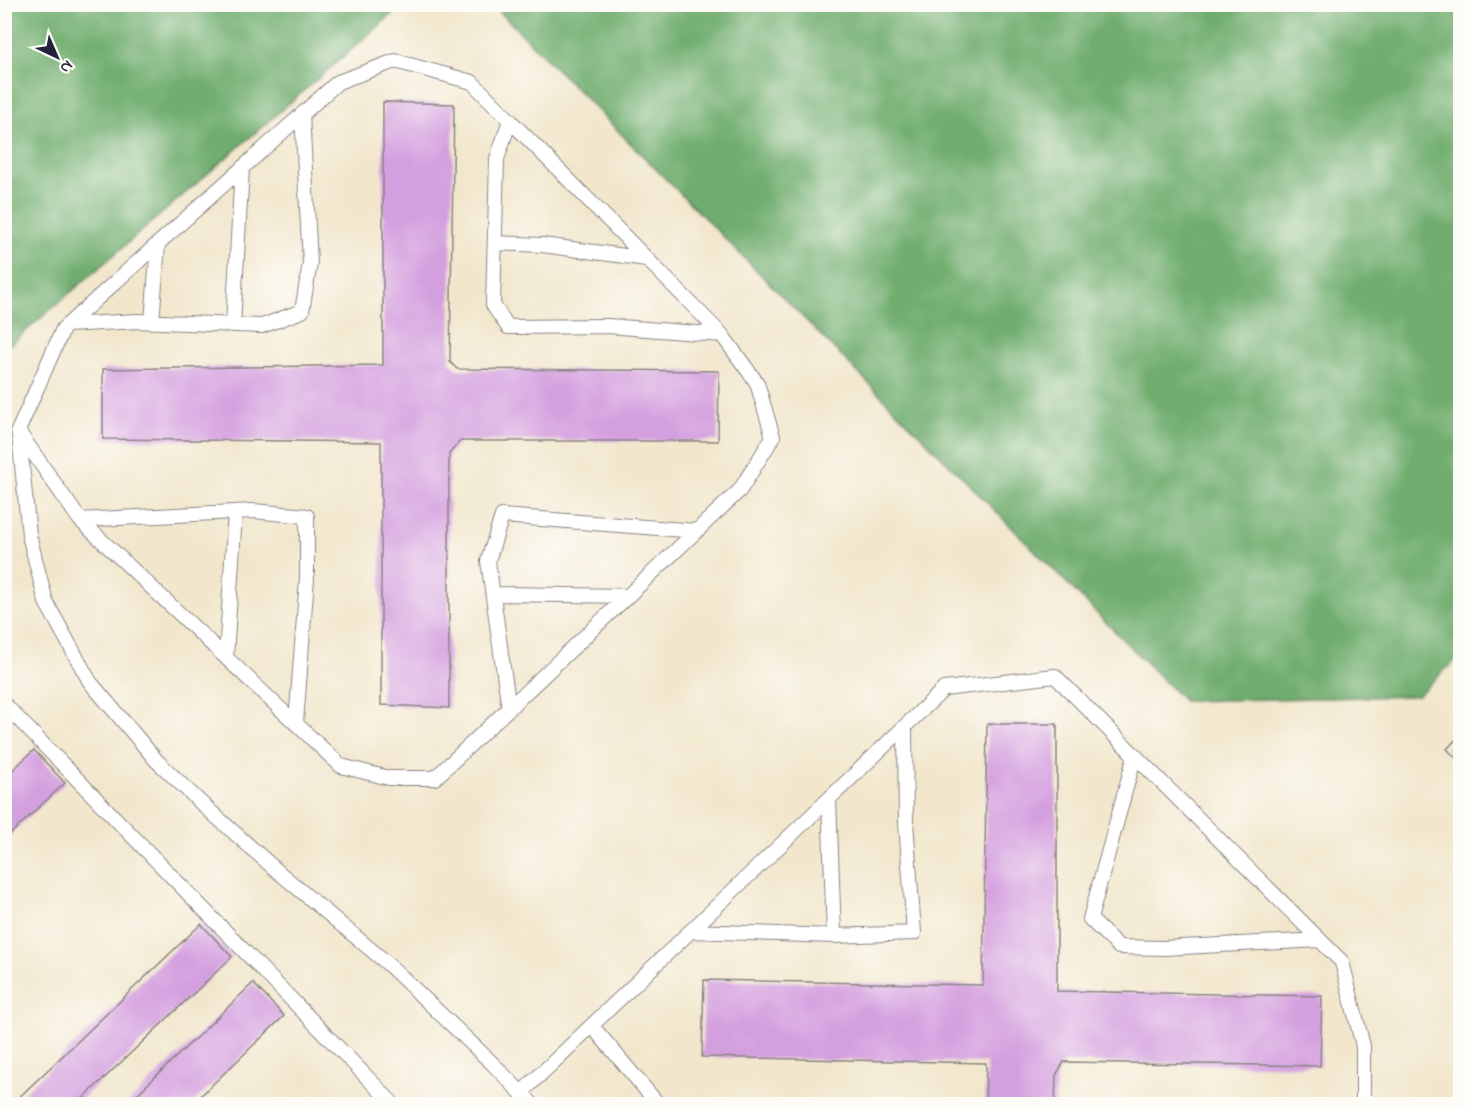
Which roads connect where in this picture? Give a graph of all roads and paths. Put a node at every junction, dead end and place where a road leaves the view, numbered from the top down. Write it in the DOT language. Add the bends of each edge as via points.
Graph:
graph roads {
  1 [pos="302,114"];
  2 [pos="510,120"];
  3 [pos="242,168"];
  4 [pos="495,243"];
  5 [pos="158,244"];
  6 [pos="647,259"];
  7 [pos="152,322"];
  8 [pos="233,325"];
  9 [pos="67,326"];
  10 [pos="722,335"];
  11 [pos="18,431"];
  12 [pos="235,512"];
  13 [pos="80,520"];
  14 [pos="697,531"];
  15 [pos="493,594"];
  16 [pos="628,596"];
  17 [pos="226,657"];
  18 [pos="4,704"];
  19 [pos="509,709"];
  20 [pos="296,723"];
  21 [pos="904,727"];
  22 [pos="1135,755"];
  23 [pos="829,799"];
  24 [pos="691,931"];
  25 [pos="834,936"];
  26 [pos="1320,940"];
  27 [pos="592,1026"];
  28 [pos="521,1094"];
  29 [pos="393,1104"];
  30 [pos="532,1104"];
  31 [pos="658,1104"];
  32 [pos="1363,1104"];
  1 -- 2 [label="lane" via="338,82 395,61 472,82"];
  1 -- 3 [label="lane"];
  1 -- 8 [label="lane" via="310,263 302,311 262,326"];
  2 -- 4 [label="lane" via="497,159"];
  2 -- 6 [label="lane"];
  3 -- 5 [label="lane"];
  3 -- 8 [label="lane"];
  4 -- 6 [label="lane"];
  4 -- 10 [label="lane" via="493,305 508,327 608,326"];
  5 -- 7 [label="lane"];
  5 -- 9 [label="lane"];
  6 -- 10 [label="lane"];
  7 -- 8 [label="lane"];
  7 -- 9 [label="lane"];
  9 -- 11 [label="lane"];
  10 -- 14 [label="lane" via="757,383 772,437 740,490"];
  11 -- 13 [label="lane"];
  11 -- 28 [label="lane" via="28,535 46,602 90,681 156,760 275,870 388,964"];
  12 -- 13 [label="lane"];
  12 -- 17 [label="lane"];
  12 -- 20 [label="lane" via="308,516"];
  13 -- 17 [label="lane"];
  14 -- 15 [label="lane" via="502,516 488,561"];
  14 -- 16 [label="lane"];
  15 -- 16 [label="lane"];
  15 -- 19 [label="lane"];
  16 -- 19 [label="lane"];
  17 -- 20 [label="lane"];
  18 -- 29 [label="lane"];
  19 -- 20 [label="lane" via="435,778 389,778 341,766"];
  21 -- 22 [label="lane" via="944,689 1056,676"];
  21 -- 23 [label="lane"];
  21 -- 25 [label="lane" via="914,933"];
  22 -- 26 [label="lane"];
  22 -- 26 [label="lane" via="1090,919 1119,947"];
  23 -- 24 [label="lane"];
  23 -- 25 [label="lane"];
  24 -- 25 [label="lane"];
  24 -- 27 [label="lane"];
  26 -- 32 [label="lane" via="1342,962 1363,1046"];
  27 -- 28 [label="lane"];
  27 -- 31 [label="lane"];
  28 -- 30 [label="lane"];
}
